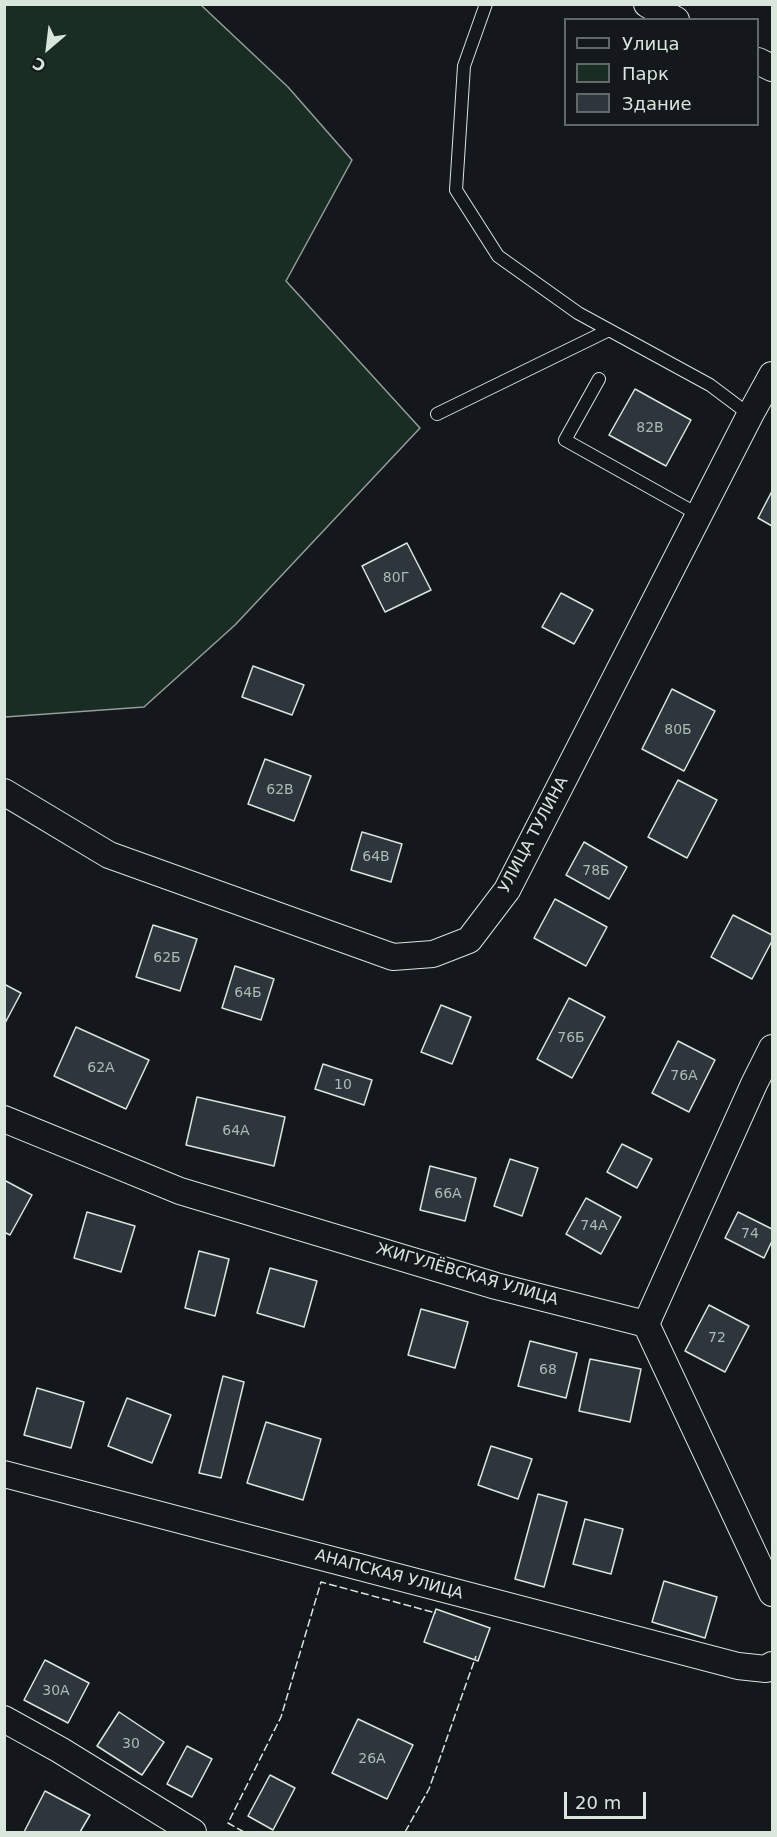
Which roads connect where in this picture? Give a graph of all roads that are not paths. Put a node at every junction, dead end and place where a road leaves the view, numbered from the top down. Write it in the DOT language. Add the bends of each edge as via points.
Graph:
graph roads {
  1 [pos="486,4"];
  2 [pos="647,4"];
  3 [pos="672,18"];
  4 [pos="609,330"];
  5 [pos="772,375"];
  6 [pos="599,380"];
  7 [pos="437,414"];
  8 [pos="750,415"];
  9 [pos="699,515"];
  10 [pos="4,792"];
  11 [pos="772,1048"];
  12 [pos="4,1119"];
  13 [pos="646,1324"];
  14 [pos="4,1474"];
  15 [pos="772,1593"];
  16 [pos="772,1665"];
  17 [pos="4,1719"];
  18 [pos="193,1833"];
  1 -- 4 [label="lane" via="464,66 456,190 498,256 578,313"];
  2 -- 3 [label="street"];
  4 -- 7 [label="lane"];
  4 -- 8 [label="lane" via="710,384"];
  5 -- 8 [label="street, УЛИЦА ТУЛИНА"];
  6 -- 9 [label="lane" via="565,440"];
  8 -- 9 [label="street, УЛИЦА ТУЛИНА"];
  9 -- 10 [label="street, УЛИЦА ТУЛИНА" via="507,890 469,940 433,954 393,957 109,855"];
  11 -- 13 [label="street"];
  12 -- 13 [label="street, ЖИГУЛЁВСКАЯ УЛИЦА" via="180,1191 496,1286"];
  13 -- 15 [label="street"];
  14 -- 16 [label="street, АНАПСКАЯ УЛИЦА" via="738,1666 766,1669"];
  17 -- 18 [label="street"];
}
